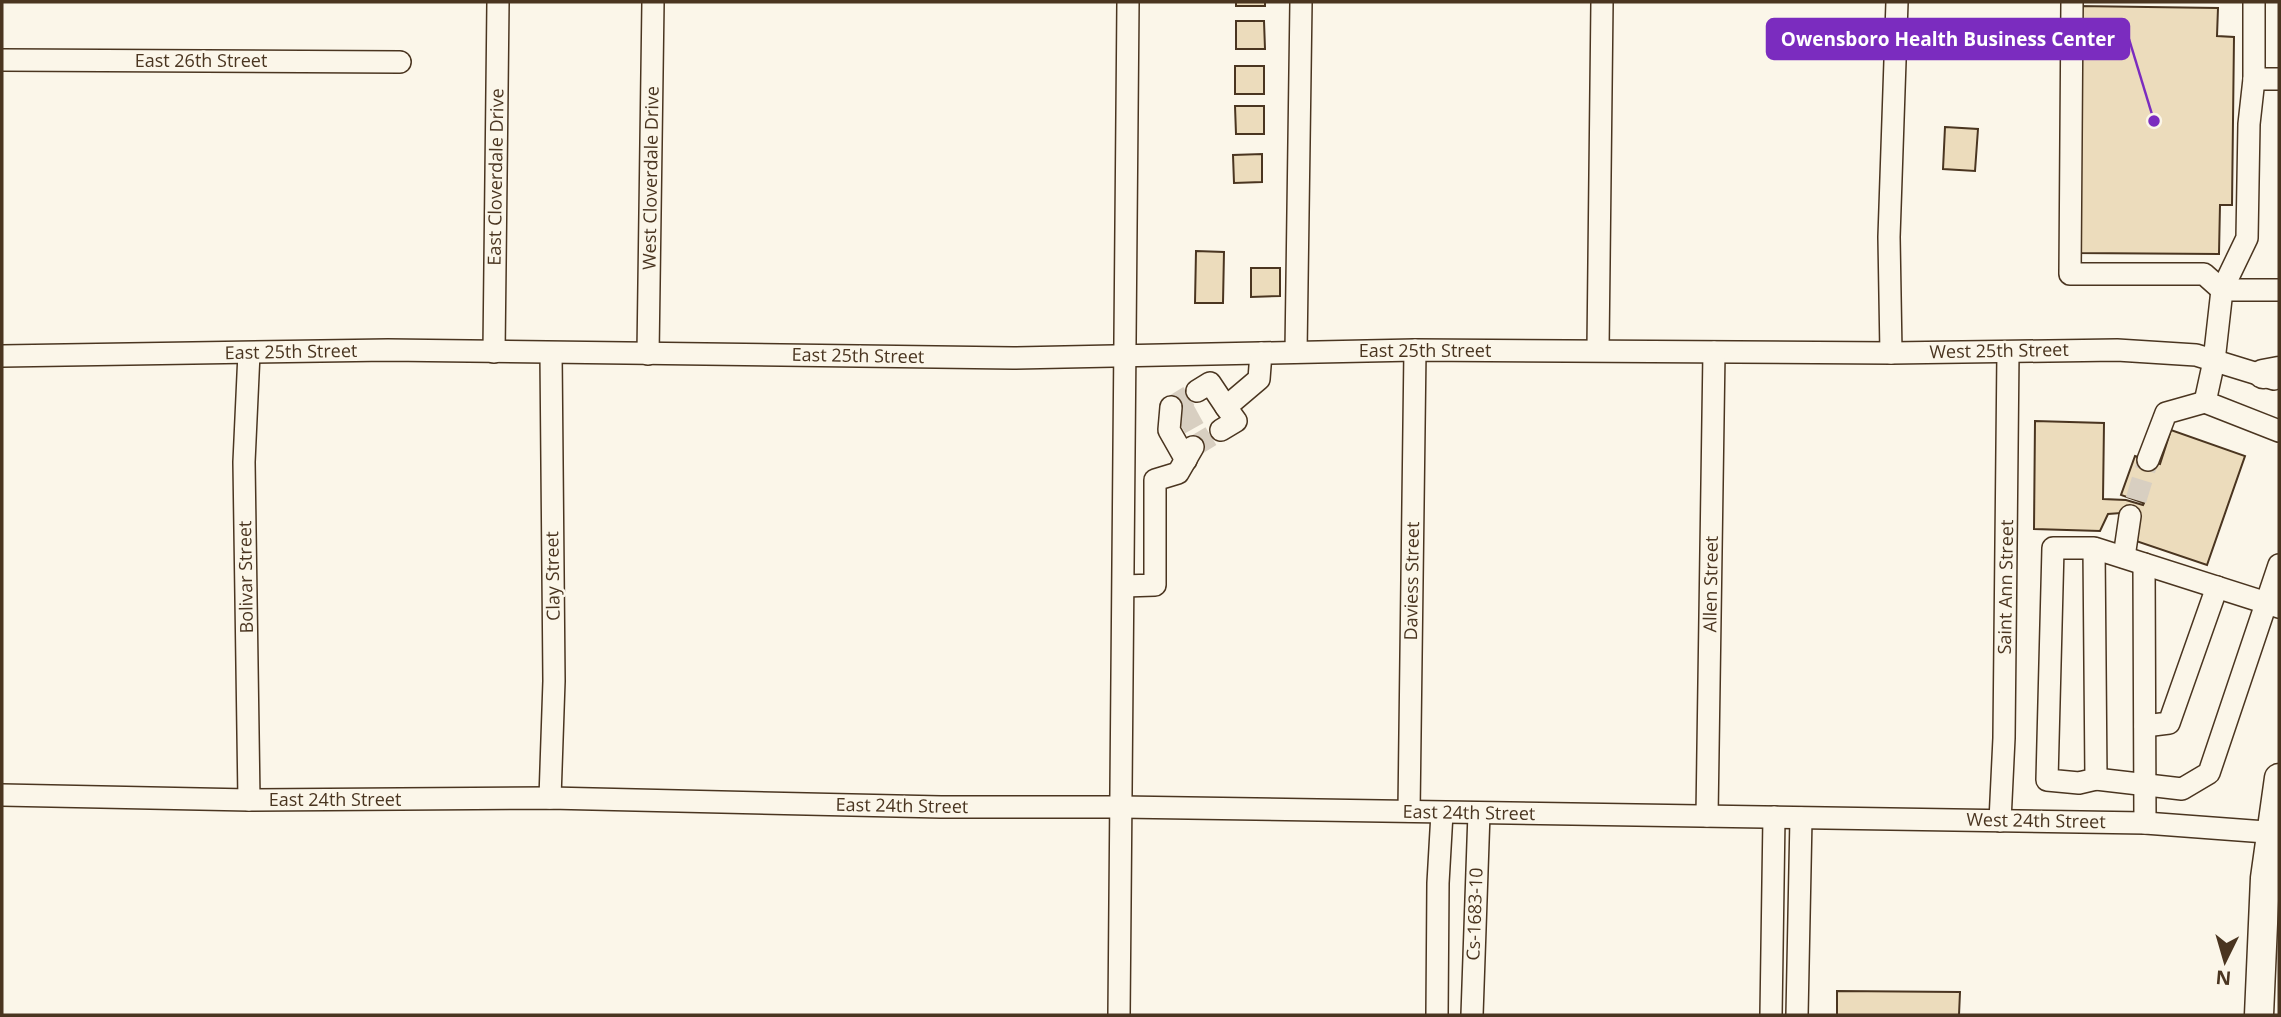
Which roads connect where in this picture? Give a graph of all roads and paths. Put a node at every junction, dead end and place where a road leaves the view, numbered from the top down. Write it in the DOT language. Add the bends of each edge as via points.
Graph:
graph roads {
  1 [pos="498,2"];
  2 [pos="653,2"];
  3 [pos="1128,2"];
  4 [pos="1301,2"];
  5 [pos="1602,2"];
  6 [pos="1897,2"];
  7 [pos="2072,2"];
  8 [pos="2254,2"];
  9 [pos="2,60"];
  10 [pos="400,62"];
  11 [pos="2254,79"];
  12 [pos="2279,79"];
  13 [pos="2222,290"];
  14 [pos="2279,290"];
  15 [pos="1598,349"];
  16 [pos="1415,350"];
  17 [pos="494,352"];
  18 [pos="1296,352"];
  19 [pos="1714,352"];
  20 [pos="1891,352"];
  21 [pos="2008,352"];
  22 [pos="551,353"];
  23 [pos="1261,353"];
  24 [pos="248,354"];
  25 [pos="648,354"];
  26 [pos="2,356"];
  27 [pos="1127,356"];
  28 [pos="2214,361"];
  29 [pos="2274,375"];
  30 [pos="2205,402"];
  31 [pos="1221,430"];
  32 [pos="2279,431"];
  33 [pos="1181,435"];
  34 [pos="2148,460"];
  35 [pos="2133,506"];
  36 [pos="2094,548"];
  37 [pos="2124,557"];
  38 [pos="2144,564"];
  39 [pos="2279,565"];
  40 [pos="1124,586"];
  41 [pos="2217,587"];
  42 [pos="2273,604"];
  43 [pos="2145,726"];
  44 [pos="2279,778"];
  45 [pos="2096,779"];
  46 [pos="2144,785"];
  47 [pos="2,795"];
  48 [pos="550,798"];
  49 [pos="249,800"];
  50 [pos="1121,807"];
  51 [pos="1409,811"];
  52 [pos="1443,813"];
  53 [pos="1479,813"];
  54 [pos="1707,816"];
  55 [pos="1774,817"];
  56 [pos="1801,818"];
  57 [pos="2000,821"];
  58 [pos="2145,822"];
  59 [pos="2275,833"];
  60 [pos="1119,1015"];
  61 [pos="1437,1015"];
  62 [pos="1472,1015"];
  63 [pos="1771,1015"];
  64 [pos="1797,1015"];
  65 [pos="2259,1015"];
  1 -- 17 [label="street, East Cloverdale Drive"];
  2 -- 25 [label="street, West Cloverdale Drive"];
  3 -- 27 [label="street"];
  4 -- 18 [label="street"];
  5 -- 15 [label="street"];
  6 -- 20 [label="street"];
  7 -- 13 [label="street" via="2070,274 2204,274"];
  8 -- 11 [label="street"];
  9 -- 10 [label="street, East 26th Street"];
  11 -- 12 [label="street"];
  11 -- 13 [label="street" via="2247,238"];
  13 -- 14 [label="street"];
  13 -- 28 [label="street"];
  15 -- 16 [label="street, East 25th Street"];
  15 -- 19 [label="street, East 25th Street"];
  16 -- 18 [label="street, East 25th Street"];
  16 -- 51 [label="street, Daviess Street"];
  17 -- 22 [label="street, East 25th Street"];
  17 -- 24 [label="street, East 25th Street"];
  18 -- 23 [label="street, East 25th Street"];
  19 -- 20 [label="street, West 25th Street"];
  19 -- 54 [label="street, Allen Street"];
  20 -- 21 [label="street, West 25th Street"];
  21 -- 28 [label="street, West 25th Street" via="2157,351"];
  21 -- 57 [label="street, Saint Ann Street"];
  22 -- 25 [label="street, East 25th Street"];
  22 -- 48 [label="street, Clay Street" via="554,681"];
  23 -- 27 [label="street, East 25th Street"];
  23 -- 31 [label="street" via="1259,379 1213,402 1236,421"];
  24 -- 26 [label="street, East 25th Street"];
  24 -- 49 [label="street, Bolivar Street" via="244,462"];
  25 -- 27 [label="street, East 25th Street"];
  27 -- 40 [label="street"];
  28 -- 29 [label="street, West 25th Street"];
  28 -- 30 [label="street"];
  30 -- 32 [label="street"];
  30 -- 34 [label="street" via="2166,413"];
  33 -- 40 [label="street" via="1178,473 1155,480 1155,586"];
  35 -- 37 [label="street"];
  36 -- 37 [label="street"];
  36 -- 45 [label="street"];
  36 -- 45 [label="street" via="2053,548 2050,557 2047,780 2078,783"];
  37 -- 38 [label="street"];
  38 -- 41 [label="street"];
  38 -- 43 [label="street"];
  39 -- 42 [label="street"];
  40 -- 50 [label="street"];
  41 -- 42 [label="street"];
  41 -- 43 [label="street" via="2169,723"];
  42 -- 46 [label="street" via="2209,773 2182,789"];
  43 -- 46 [label="street"];
  44 -- 59 [label="main road"];
  45 -- 46 [label="street"];
  46 -- 58 [label="street"];
  47 -- 49 [label="street, East 24th Street"];
  48 -- 49 [label="street, East 24th Street"];
  48 -- 50 [label="street, East 24th Street"];
  50 -- 51 [label="street, East 24th Street"];
  50 -- 60 [label="street"];
  51 -- 52 [label="street, East 24th Street"];
  52 -- 53 [label="street, East 24th Street"];
  52 -- 61 [label="street"];
  53 -- 54 [label="street, East 24th Street"];
  53 -- 62 [label="street, Cs-1683-10"];
  54 -- 55 [label="street, East 24th Street"];
  55 -- 56 [label="street, East 24th Street"];
  55 -- 63 [label="street"];
  56 -- 57 [label="street, West 24th Street"];
  56 -- 64 [label="street"];
  57 -- 58 [label="street, West 24th Street"];
  58 -- 59 [label="street, West 24th Street"];
  59 -- 65 [label="main road" via="2263,904"];
}
